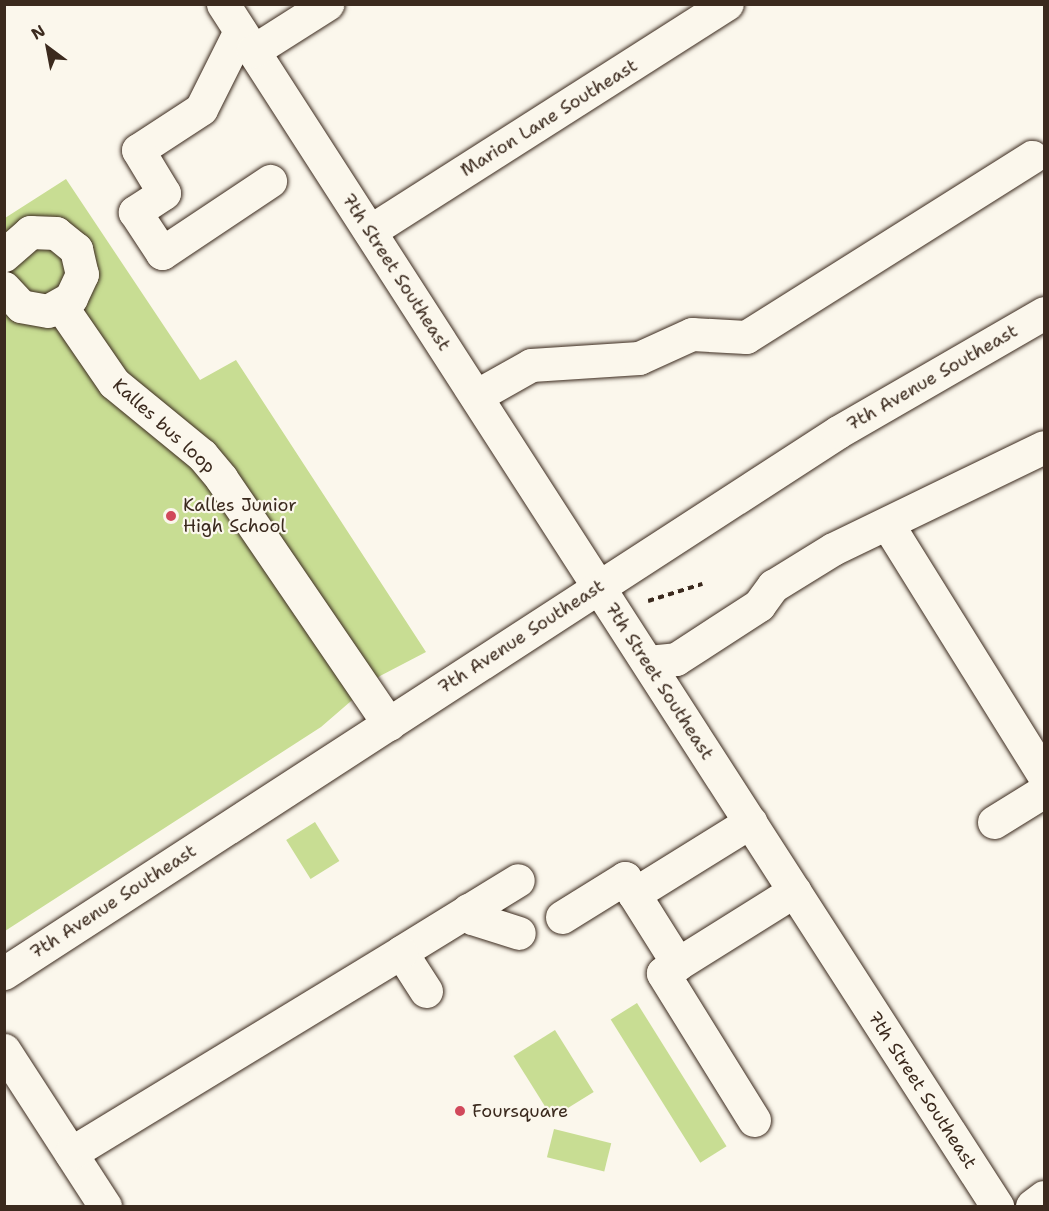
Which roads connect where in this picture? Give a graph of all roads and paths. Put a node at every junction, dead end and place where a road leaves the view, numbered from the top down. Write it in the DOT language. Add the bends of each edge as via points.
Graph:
graph roads {
  1 [pos="327,4"];
  2 [pos="728,4"];
  3 [pos="239,29"];
  4 [pos="1032,157"];
  5 [pos="270,181"];
  6 [pos="370,231"];
  7 [pos="4,255"];
  8 [pos="4,288"];
  9 [pos="61,306"];
  10 [pos="1044,314"];
  11 [pos="476,396"];
  12 [pos="1044,447"];
  13 [pos="888,525"];
  14 [pos="702,584"];
  15 [pos="598,586"];
  16 [pos="648,601"];
  17 [pos="648,662"];
  18 [pos="389,724"];
  19 [pos="1044,776"];
  20 [pos="1044,791"];
  21 [pos="750,822"];
  22 [pos="994,822"];
  23 [pos="518,880"];
  24 [pos="794,891"];
  25 [pos="634,894"];
  26 [pos="468,910"];
  27 [pos="562,917"];
  28 [pos="519,933"];
  29 [pos="401,952"];
  30 [pos="678,964"];
  31 [pos="4,974"];
  32 [pos="426,991"];
  33 [pos="4,1050"];
  34 [pos="754,1120"];
  35 [pos="71,1153"];
  36 [pos="1044,1197"];
  37 [pos="105,1206"];
  38 [pos="997,1206"];
  39 [pos="1032,1206"];
  1 -- 3 [label="street"];
  2 -- 6 [label="street, Marion Lane Southeast"];
  3 -- 5 [label="street" via="201,109 138,150 164,193 135,212 162,253"];
  3 -- 6 [label="street, 7th Street Southeast"];
  4 -- 11 [label="street" via="746,337 692,334 639,358 531,365"];
  6 -- 11 [label="street, 7th Street Southeast"];
  7 -- 9 [label="street" via="30,232 67,240 82,274"];
  8 -- 9 [label="street" via="21,306 34,310"];
  9 -- 18 [label="street, Kalles bus loop" via="114,383 202,455 221,478"];
  10 -- 15 [label="street, 7th Avenue Southeast" via="837,432"];
  11 -- 15 [label="street, 7th Street Southeast"];
  12 -- 13 [label="street"];
  13 -- 17 [label="street" via="833,549 773,586 748,589 663,640"];
  13 -- 19 [label="street"];
  14 -- 16 [label="path"];
  15 -- 17 [label="street, 7th Street Southeast"];
  15 -- 18 [label="street, 7th Avenue Southeast"];
  17 -- 21 [label="street, 7th Street Southeast"];
  18 -- 31 [label="street, 7th Avenue Southeast"];
  20 -- 22 [label="street"];
  21 -- 24 [label="street, 7th Street Southeast"];
  21 -- 25 [label="street"];
  23 -- 26 [label="street"];
  24 -- 30 [label="street"];
  24 -- 38 [label="street, 7th Street Southeast"];
  25 -- 27 [label="street" via="625,878"];
  25 -- 30 [label="street"];
  26 -- 28 [label="street" via="472,918"];
  26 -- 29 [label="street"];
  29 -- 32 [label="street"];
  29 -- 35 [label="street"];
  30 -- 34 [label="street" via="663,973"];
  33 -- 35 [label="street"];
  35 -- 37 [label="street"];
  36 -- 39 [label="street"];
}
